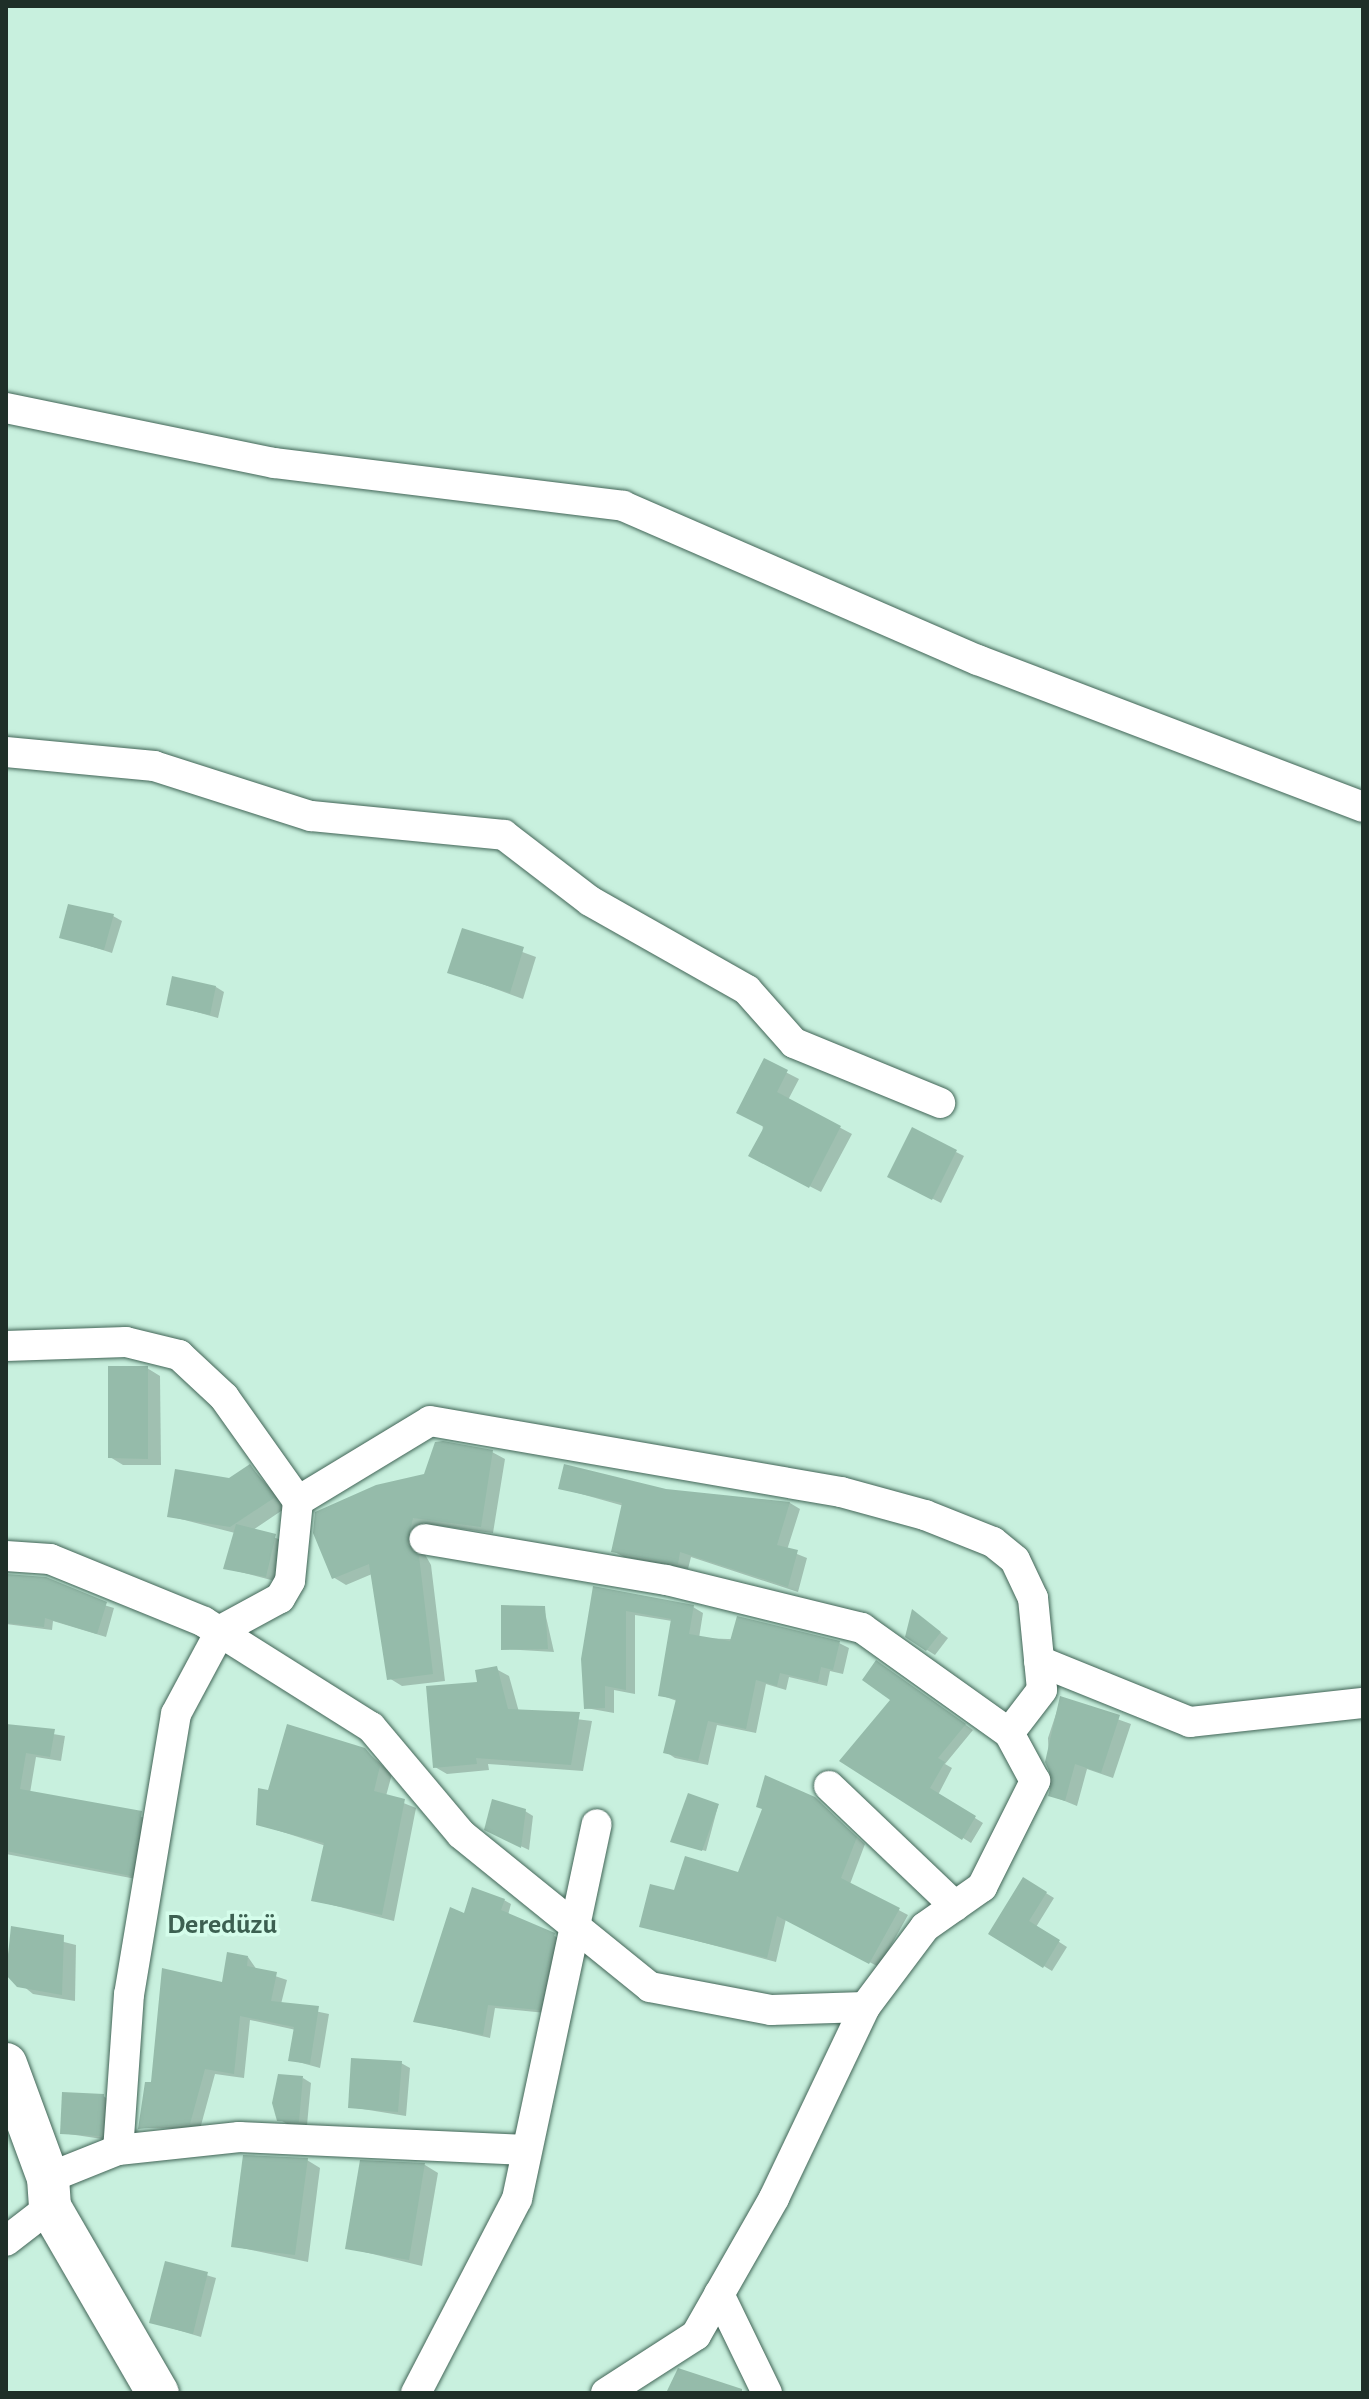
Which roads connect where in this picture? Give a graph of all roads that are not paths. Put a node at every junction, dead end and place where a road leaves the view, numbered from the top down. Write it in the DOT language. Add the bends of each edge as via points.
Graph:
graph roads {
  1 [pos="6,408"];
  2 [pos="6,752"];
  3 [pos="1363,807"];
  4 [pos="940,1103"];
  5 [pos="6,1346"];
  6 [pos="298,1501"];
  7 [pos="424,1539"];
  8 [pos="6,1556"];
  9 [pos="221,1630"];
  10 [pos="1039,1661"];
  11 [pos="1363,1703"];
  12 [pos="1009,1733"];
  13 [pos="829,1786"];
  14 [pos="597,1824"];
  15 [pos="955,1906"];
  16 [pos="572,1930"];
  17 [pos="865,2007"];
  18 [pos="6,2064"];
  19 [pos="118,2150"];
  20 [pos="527,2150"];
  21 [pos="49,2193"];
  22 [pos="6,2241"];
  23 [pos="719,2294"];
  24 [pos="158,2393"];
  25 [pos="416,2393"];
  26 [pos="606,2393"];
  27 [pos="767,2393"];
  1 -- 3 [label="street" via="274,463 623,506 978,660"];
  2 -- 4 [label="street" via="154,766 311,816 504,835 590,901 747,990 794,1043"];
  5 -- 6 [label="street" via="162,1346 224,1397"];
  6 -- 9 [label="street" via="290,1581 280,1598"];
  6 -- 10 [label="street" via="430,1421 841,1492 925,1515 993,1542 1015,1560 1033,1598"];
  7 -- 12 [label="street" via="666,1580 862,1628"];
  8 -- 9 [label="street" via="50,1559"];
  9 -- 16 [label="street" via="371,1727 461,1834"];
  9 -- 19 [label="street" via="176,1714 129,1994"];
  10 -- 11 [label="street" via="1190,1722"];
  10 -- 12 [label="street" via="1042,1690"];
  12 -- 15 [label="street" via="1035,1781 982,1887"];
  13 -- 15 [label="street"];
  14 -- 16 [label="street"];
  15 -- 17 [label="street" via="925,1927"];
  16 -- 17 [label="street" via="650,1987 771,2010"];
  16 -- 20 [label="street"];
  17 -- 23 [label="street" via="774,2198"];
  18 -- 21 [label="street"];
  19 -- 20 [label="street" via="239,2137"];
  19 -- 21 [label="street"];
  20 -- 25 [label="street" via="517,2199"];
  21 -- 22 [label="street"];
  21 -- 24 [label="street"];
  23 -- 26 [label="street" via="696,2335"];
  23 -- 27 [label="street"];
}
